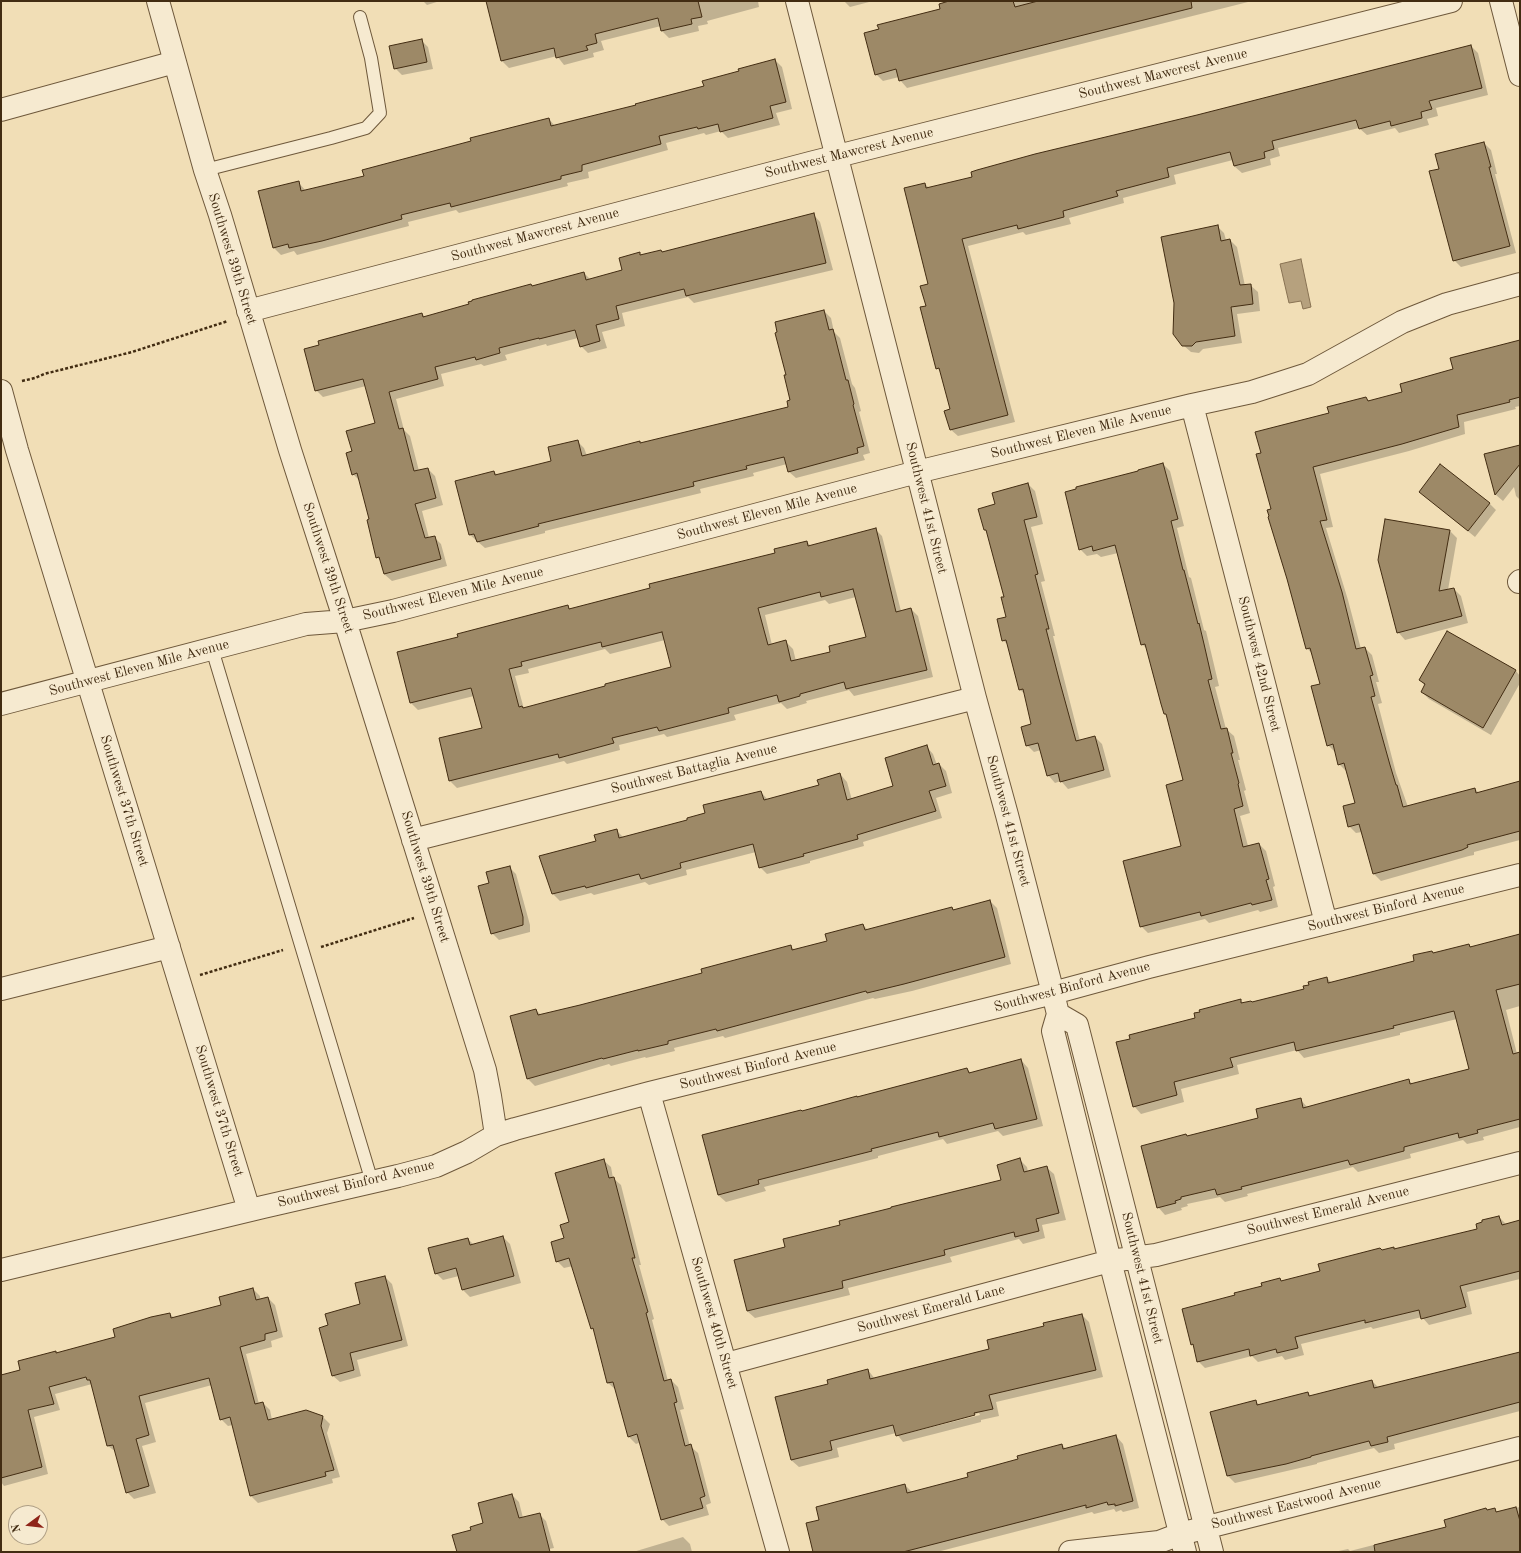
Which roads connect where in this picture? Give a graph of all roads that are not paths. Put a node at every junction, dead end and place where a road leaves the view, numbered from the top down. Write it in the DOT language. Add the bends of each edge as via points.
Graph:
graph roads {
  1 [pos="158,1"];
  2 [pos="797,1"];
  3 [pos="1451,1"];
  4 [pos="1501,1"];
  5 [pos="360,16"];
  6 [pos="175,62"];
  7 [pos="1520,75"];
  8 [pos="1,110"];
  9 [pos="837,156"];
  10 [pos="205,170"];
  11 [pos="1520,284"];
  12 [pos="248,311"];
  13 [pos="1,391"];
  14 [pos="1192,405"];
  15 [pos="5,426"];
  16 [pos="917,472"];
  17 [pos="345,621"];
  18 [pos="212,649"];
  19 [pos="88,681"];
  20 [pos="974,698"];
  21 [pos="1,704"];
  22 [pos="413,840"];
  23 [pos="1520,875"];
  24 [pos="1326,923"];
  25 [pos="169,947"];
  26 [pos="1,989"];
  27 [pos="1053,993"];
  28 [pos="1058,1014"];
  29 [pos="649,1093"];
  30 [pos="496,1135"];
  31 [pos="1520,1163"];
  32 [pos="372,1182"];
  33 [pos="249,1210"];
  34 [pos="1136,1258"];
  35 [pos="1110,1261"];
  36 [pos="1,1270"];
  37 [pos="726,1364"];
  38 [pos="1520,1448"];
  39 [pos="1206,1527"];
  40 [pos="1183,1543"];
  41 [pos="778,1552"];
  42 [pos="1070,1552"];
  43 [pos="1212,1552"];
  1 -- 6 [label="street, Southwest 39th Street"];
  2 -- 9 [label="street, Southwest 41st Street"];
  3 -- 9 [label="street, Southwest Mawcrest Avenue"];
  4 -- 7 [label="street"];
  5 -- 10 [label="lane" via="371,58 380,113 366,128"];
  6 -- 8 [label="street"];
  6 -- 10 [label="street, Southwest 39th Street"];
  9 -- 12 [label="street, Southwest Mawcrest Avenue"];
  9 -- 16 [label="street, Southwest 41st Street"];
  10 -- 12 [label="street, Southwest 39th Street"];
  11 -- 14 [label="street, Southwest Eleven Mile Avenue" via="1447,304 1402,322 1308,374 1252,392"];
  12 -- 17 [label="street, Southwest 39th Street"];
  13 -- 15 [label="street, Southwest 37th Street"];
  14 -- 16 [label="street, Southwest Eleven Mile Avenue"];
  14 -- 24 [label="street, Southwest 42nd Street"];
  15 -- 19 [label="street, Southwest 37th Street"];
  16 -- 17 [label="street, Southwest Eleven Mile Avenue" via="393,611"];
  16 -- 20 [label="street, Southwest 41st Street"];
  17 -- 18 [label="street, Southwest Eleven Mile Avenue" via="306,624"];
  17 -- 22 [label="street, Southwest 39th Street"];
  18 -- 19 [label="street, Southwest Eleven Mile Avenue"];
  18 -- 32 [label="lane"];
  19 -- 21 [label="street, Southwest Eleven Mile Avenue"];
  19 -- 25 [label="street, Southwest 37th Street"];
  20 -- 22 [label="street, Southwest Battaglia Avenue"];
  20 -- 27 [label="street, Southwest 41st Street"];
  22 -- 30 [label="street, Southwest 39th Street" via="485,1070"];
  23 -- 24 [label="street, Southwest Binford Avenue"];
  24 -- 27 [label="street, Southwest Binford Avenue"];
  25 -- 26 [label="street"];
  25 -- 33 [label="street, Southwest 37th Street"];
  27 -- 28 [label="street, Southwest 41st Street"];
  27 -- 29 [label="street, Southwest Binford Avenue"];
  28 -- 34 [label="street, Southwest 41st Street" via="1077,1025"];
  28 -- 35 [label="street, Southwest 41st Street" via="1053,1031"];
  29 -- 30 [label="street, Southwest Binford Avenue"];
  29 -- 37 [label="street, Southwest 40th Street"];
  30 -- 32 [label="street, Southwest Binford Avenue" via="436,1166"];
  31 -- 34 [label="street, Southwest Emerald Avenue"];
  32 -- 33 [label="street, Southwest Binford Avenue"];
  33 -- 36 [label="street, Southwest Binford Avenue"];
  34 -- 35 [label="street, Southwest Emerald Lane"];
  34 -- 39 [label="street, Southwest 41st Street"];
  35 -- 37 [label="street, Southwest Emerald Lane"];
  35 -- 40 [label="street, Southwest 41st Street"];
  37 -- 41 [label="street, Southwest 40th Street"];
  38 -- 39 [label="street, Southwest Eastwood Avenue"];
  39 -- 40 [label="street, Southwest Eastwood Avenue"];
  39 -- 43 [label="street, Southwest 41st Street"];
  40 -- 42 [label="street, Southwest Eastwood Avenue" via="1159,1542"];
}
